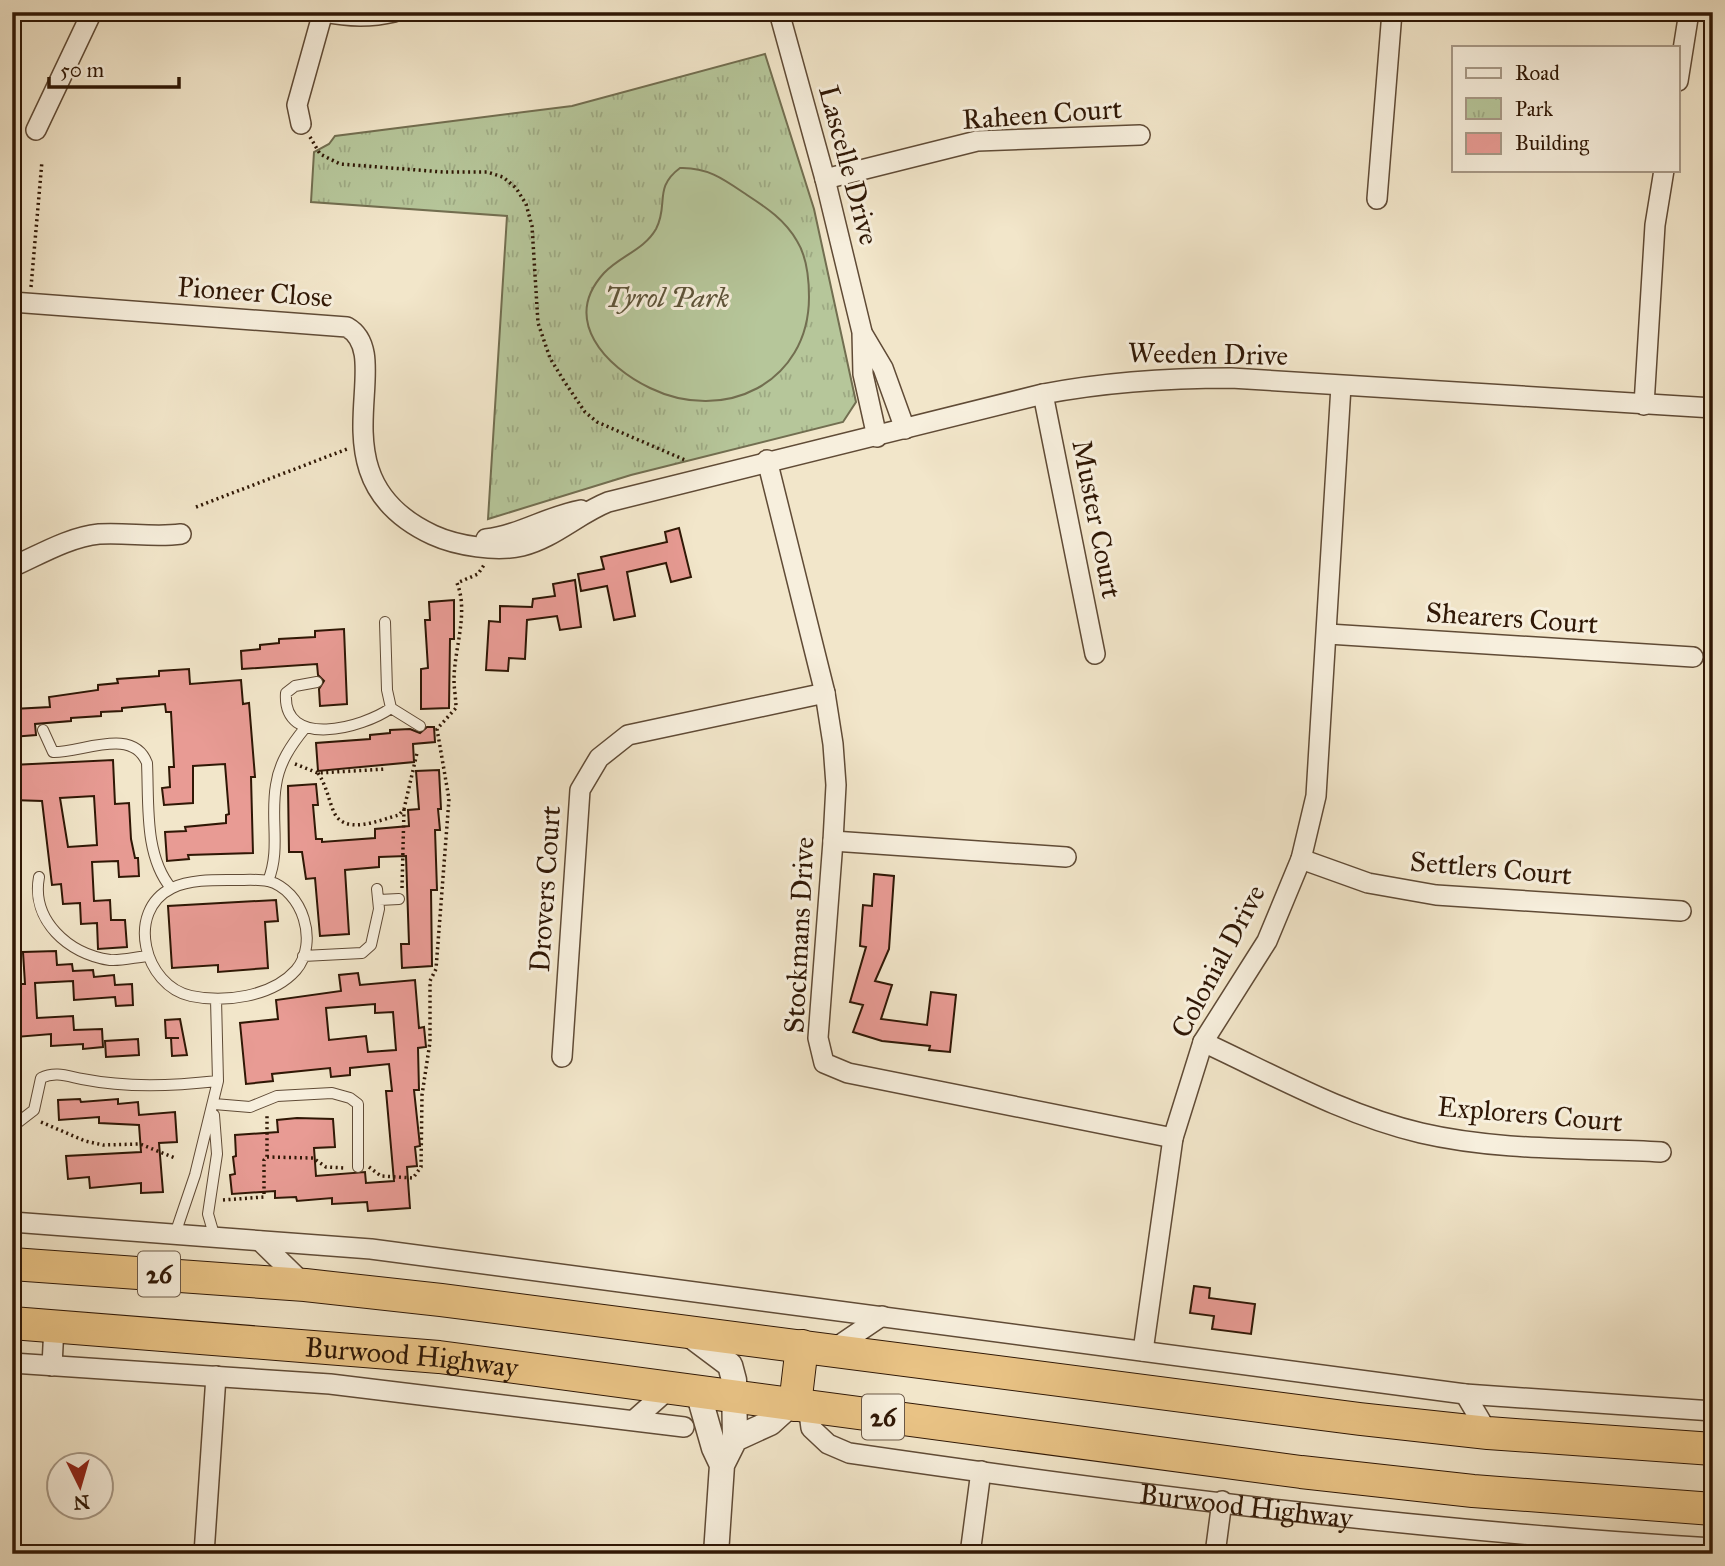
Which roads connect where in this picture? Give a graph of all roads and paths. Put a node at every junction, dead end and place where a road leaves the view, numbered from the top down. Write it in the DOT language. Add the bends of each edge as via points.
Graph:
graph roads {
  1 [pos="92,12"];
  2 [pos="323,12"];
  3 [pos="394,12"];
  4 [pos="779,12"];
  5 [pos="1392,12"];
  6 [pos="1689,12"];
  7 [pos="1680,68"];
  8 [pos="301,124"];
  9 [pos="36,130"];
  10 [pos="1140,135"];
  11 [pos="42,161"];
  12 [pos="1664,172"];
  13 [pos="825,179"];
  14 [pos="1377,199"];
  15 [pos="21,299"];
  16 [pos="862,332"];
  17 [pos="1341,386"];
  18 [pos="1043,394"];
  19 [pos="1644,405"];
  20 [pos="1713,408"];
  21 [pos="905,429"];
  22 [pos="877,437"];
  23 [pos="346,449"];
  24 [pos="685,460"];
  25 [pos="767,460"];
  26 [pos="196,507"];
  27 [pos="181,534"];
  28 [pos="457,542"];
  29 [pos="484,565"];
  30 [pos="12,567"];
  31 [pos="385,622"];
  32 [pos="1328,634"];
  33 [pos="1095,654"];
  34 [pos="1693,657"];
  35 [pos="317,682"];
  36 [pos="825,693"];
  37 [pos="391,708"];
  38 [pos="420,726"];
  39 [pos="305,728"];
  40 [pos="43,730"];
  41 [pos="417,753"];
  42 [pos="284,760"];
  43 [pos="386,769"];
  44 [pos="318,773"];
  45 [pos="404,810"];
  46 [pos="833,841"];
  47 [pos="1066,857"];
  48 [pos="1301,859"];
  49 [pos="39,877"];
  50 [pos="268,881"];
  51 [pos="171,888"];
  52 [pos="399,899"];
  53 [pos="1681,911"];
  54 [pos="148,956"];
  55 [pos="303,956"];
  56 [pos="216,999"];
  57 [pos="1203,1042"];
  58 [pos="562,1057"];
  59 [pos="218,1081"];
  60 [pos="263,1102"];
  61 [pos="214,1104"];
  62 [pos="29,1117"];
  63 [pos="12,1127"];
  64 [pos="1173,1138"];
  65 [pos="1661,1152"];
  66 [pos="267,1157"];
  67 [pos="175,1158"];
  68 [pos="358,1167"];
  69 [pos="223,1200"];
  70 [pos="12,1222"];
  71 [pos="175,1234"];
  72 [pos="215,1238"];
  73 [pos="260,1241"];
  74 [pos="12,1264"];
  75 [pos="306,1285"];
  76 [pos="882,1316"];
  77 [pos="12,1323"];
  78 [pos="54,1326"];
  79 [pos="685,1332"];
  80 [pos="817,1348"];
  81 [pos="1143,1351"];
  82 [pos="12,1363"];
  83 [pos="52,1366"];
  84 [pos="216,1376"];
  85 [pos="684,1390"];
  86 [pos="1465,1394"];
  87 [pos="736,1397"];
  88 [pos="798,1405"];
  89 [pos="1713,1411"];
  90 [pos="634,1420"];
  91 [pos="684,1427"];
  92 [pos="1488,1433"];
  93 [pos="735,1439"];
  94 [pos="1713,1449"];
  95 [pos="722,1465"];
  96 [pos="981,1471"];
  97 [pos="1222,1501"];
  98 [pos="1713,1509"];
  99 [pos="1713,1548"];
  100 [pos="204,1554"];
  101 [pos="716,1554"];
  102 [pos="971,1554"];
  103 [pos="1215,1554"];
  1 -- 9 [label="street"];
  2 -- 3 [label="street" via="348,17"];
  2 -- 8 [label="street" via="297,105"];
  4 -- 13 [label="street, Lascelle Drive"];
  5 -- 14 [label="street"];
  6 -- 7 [label="street"];
  8 -- 24 [label="path" via="320,154 340,164 487,172 516,188 532,226 538,323 564,381 597,422"];
  10 -- 13 [label="street, Raheen Court" via="977,141"];
  11 -- 15 [label="path"];
  12 -- 19 [label="street" via="1655,225"];
  13 -- 16 [label="street, Lascelle Drive"];
  15 -- 28 [label="street, Pioneer Close" via="347,327 360,337 365,351 361,440 372,478 388,506 403,519 443,540"];
  16 -- 21 [label="street, Lascelle Drive" via="883,368"];
  16 -- 22 [label="street, Lascelle Drive" via="863,374"];
  17 -- 18 [label="street, Weeden Drive" via="1166,378"];
  17 -- 19 [label="street, Weeden Drive"];
  17 -- 32 [label="street, Colonial Drive"];
  18 -- 21 [label="street, Weeden Drive"];
  18 -- 33 [label="street, Muster Court"];
  19 -- 20 [label="street, Weeden Drive"];
  21 -- 22 [label="street, Weeden Drive"];
  22 -- 25 [label="street, Weeden Drive"];
  23 -- 26 [label="path"];
  25 -- 28 [label="street, Weeden Drive" via="592,508 548,537 520,547"];
  25 -- 36 [label="street, Stockmans Drive"];
  27 -- 30 [label="street" via="81,538"];
  29 -- 68 [label="path" via="478,574 457,583 461,593 456,708 437,729 449,799 436,969 430,981 421,1167 413,1178 381,1176 367,1166"];
  31 -- 37 [label="lane"];
  32 -- 34 [label="street, Shearers Court"];
  32 -- 48 [label="street, Colonial Drive" via="1316,796"];
  35 -- 39 [label="lane" via="295,686 286,693 285,706 293,722"];
  36 -- 46 [label="street, Stockmans Drive" via="835,772"];
  36 -- 58 [label="street, Drovers Court" via="628,736 599,758 580,790"];
  37 -- 38 [label="lane"];
  37 -- 39 [label="lane" via="354,726"];
  39 -- 42 [label="lane"];
  40 -- 51 [label="lane" via="53,752 112,743 142,752 147,762 154,858"];
  41 -- 45 [label="path"];
  42 -- 44 [label="path"];
  42 -- 50 [label="lane" via="276,783 275,864"];
  43 -- 44 [label="path"];
  44 -- 45 [label="path" via="334,814 345,824 356,825"];
  45 -- 52 [label="path"];
  46 -- 47 [label="street"];
  46 -- 64 [label="street, Stockmans Drive" via="818,1038 824,1063 848,1073"];
  48 -- 53 [label="street, Settlers Court" via="1368,883 1436,895"];
  48 -- 57 [label="street, Colonial Drive" via="1266,940"];
  49 -- 54 [label="lane" via="36,895 41,914 59,936 86,953 111,960"];
  50 -- 51 [label="lane" via="198,881"];
  50 -- 55 [label="lane" via="295,901 304,918"];
  51 -- 54 [label="lane" via="150,912 144,934"];
  52 -- 55 [label="lane" via="378,895 371,945 362,953"];
  54 -- 56 [label="lane" via="165,984 188,996"];
  55 -- 56 [label="lane" via="282,983 256,993"];
  56 -- 59 [label="lane"];
  57 -- 64 [label="street, Colonial Drive"];
  57 -- 65 [label="street, Explorers Court" via="1360,1116 1422,1133 1474,1142"];
  59 -- 61 [label="lane"];
  59 -- 62 [label="lane" via="144,1086 51,1073 41,1078"];
  60 -- 61 [label="lane" via="250,1107"];
  60 -- 66 [label="path" via="268,1116"];
  60 -- 68 [label="lane" via="295,1094 332,1093 350,1098 358,1104 360,1119"];
  61 -- 71 [label="lane"];
  61 -- 72 [label="lane" via="217,1154 208,1214"];
  62 -- 63 [label="lane"];
  62 -- 67 [label="path" via="85,1141 140,1144"];
  64 -- 81 [label="street, Colonial Drive"];
  66 -- 68 [label="path" via="313,1158 326,1167"];
  66 -- 69 [label="path" via="264,1197"];
  70 -- 71 [label="street"];
  71 -- 72 [label="street"];
  72 -- 73 [label="street"];
  73 -- 75 [label="street"];
  73 -- 76 [label="street" via="371,1249"];
  74 -- 75 [label="highway, Burwood Highway / 26"];
  75 -- 79 [label="highway, Burwood Highway / 26"];
  76 -- 80 [label="street"];
  76 -- 81 [label="street"];
  77 -- 78 [label="highway, Burwood Highway / 26"];
  78 -- 83 [label="street"];
  78 -- 85 [label="highway, Burwood Highway / 26" via="439,1357"];
  79 -- 80 [label="highway, Burwood Highway / 26"];
  79 -- 87 [label="street" via="730,1364"];
  80 -- 88 [label="highway"];
  80 -- 92 [label="highway, Burwood Highway / 26"];
  81 -- 86 [label="street"];
  82 -- 83 [label="street, Burwood Highway"];
  83 -- 84 [label="street, Burwood Highway"];
  84 -- 90 [label="street, Burwood Highway" via="368,1388"];
  84 -- 100 [label="street"];
  85 -- 87 [label="highway, Burwood Highway / 26"];
  85 -- 90 [label="street"];
  85 -- 95 [label="street"];
  86 -- 89 [label="street"];
  86 -- 92 [label="street"];
  87 -- 88 [label="highway, Burwood Highway / 26"];
  87 -- 93 [label="street"];
  88 -- 93 [label="street"];
  88 -- 96 [label="street, Burwood Highway" via="811,1428 838,1450"];
  88 -- 98 [label="highway, Burwood Highway / 26" via="1301,1472 1473,1491"];
  90 -- 91 [label="street, Burwood Highway"];
  92 -- 94 [label="highway, Burwood Highway / 26"];
  93 -- 95 [label="street"];
  95 -- 101 [label="street"];
  96 -- 97 [label="street, Burwood Highway"];
  96 -- 102 [label="street"];
  97 -- 99 [label="street, Burwood Highway" via="1346,1519 1533,1537"];
  97 -- 103 [label="street"];
}
